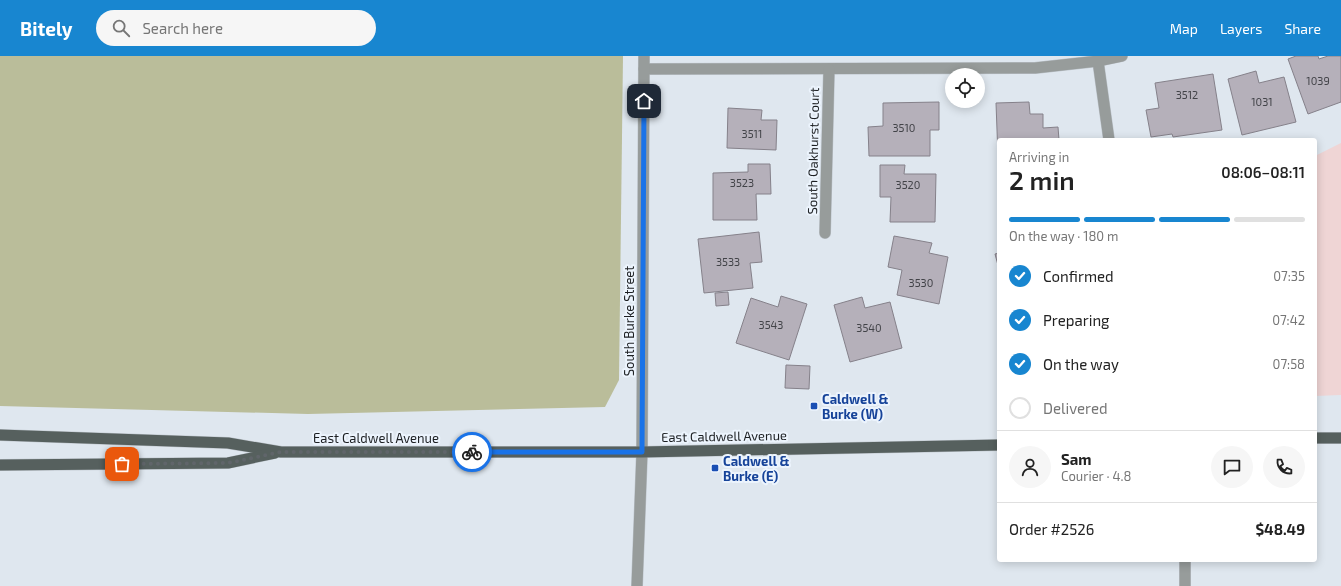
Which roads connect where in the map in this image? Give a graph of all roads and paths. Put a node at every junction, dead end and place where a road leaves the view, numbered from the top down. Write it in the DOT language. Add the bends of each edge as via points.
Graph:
graph roads {
  1 [pos="644,56"];
  2 [pos="1122,56"];
  3 [pos="1098,61"];
  4 [pos="644,69"];
  5 [pos="829,69"];
  6 [pos="1109,138"];
  7 [pos="825,233"];
  8 [pos="0,435"];
  9 [pos="1317,438"];
  10 [pos="1341,438"];
  11 [pos="997,445"];
  12 [pos="281,452"];
  13 [pos="642,452"];
  14 [pos="0,465"];
  15 [pos="1185,562"];
  16 [pos="637,586"];
  17 [pos="1185,586"];
  1 -- 4 [label="street, South Burke Street"];
  2 -- 3 [label="street"];
  3 -- 5 [label="street" via="1035,68"];
  3 -- 6 [label="street"];
  4 -- 5 [label="street"];
  4 -- 13 [label="street, South Burke Street"];
  5 -- 7 [label="street, South Oakhurst Court"];
  8 -- 12 [label="main road, East Caldwell Avenue" via="228,443"];
  9 -- 10 [label="main road"];
  11 -- 13 [label="main road, East Caldwell Avenue"];
  12 -- 13 [label="main road, East Caldwell Avenue"];
  12 -- 14 [label="main road, East Caldwell Avenue" via="228,463"];
  13 -- 16 [label="street, South Burke Street"];
  15 -- 17 [label="street"];
}
